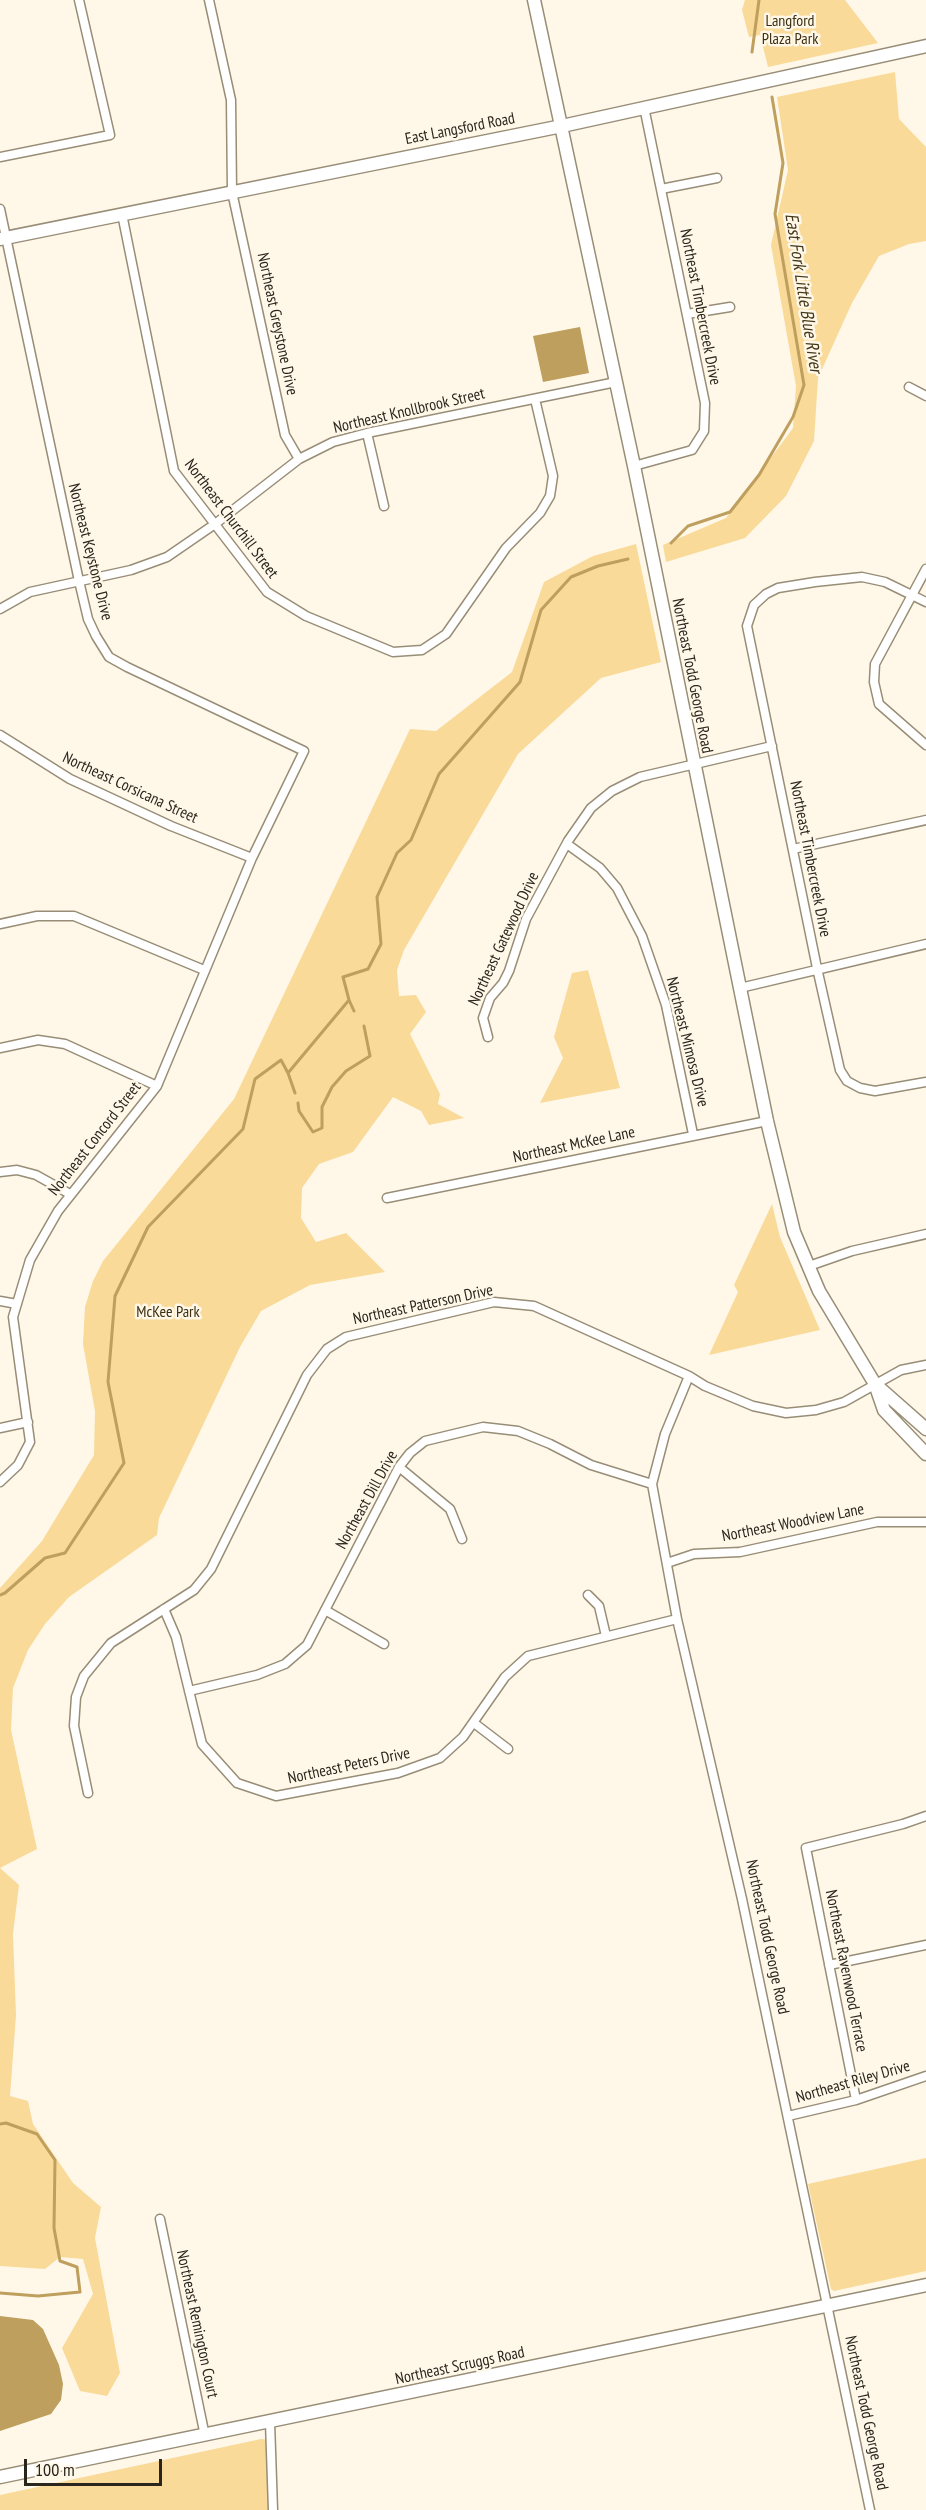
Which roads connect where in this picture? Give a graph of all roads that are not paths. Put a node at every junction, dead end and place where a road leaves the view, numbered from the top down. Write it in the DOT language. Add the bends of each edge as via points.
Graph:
graph roads {
  1 [pos="79,0"];
  2 [pos="209,0"];
  3 [pos="534,0"];
  4 [pos="926,46"];
  5 [pos="644,107"];
  6 [pos="562,126"];
  7 [pos="0,157"];
  8 [pos="717,178"];
  9 [pos="661,189"];
  10 [pos="232,192"];
  11 [pos="0,209"];
  12 [pos="122,214"];
  13 [pos="3,239"];
  14 [pos="730,307"];
  15 [pos="687,314"];
  16 [pos="615,382"];
  17 [pos="909,387"];
  18 [pos="926,396"];
  19 [pos="535,399"];
  20 [pos="368,433"];
  21 [pos="299,459"];
  22 [pos="634,466"];
  23 [pos="384,507"];
  24 [pos="215,524"];
  25 [pos="926,569"];
  26 [pos="79,581"];
  27 [pos="913,595"];
  28 [pos="926,602"];
  29 [pos="0,609"];
  30 [pos="0,735"];
  31 [pos="926,745"];
  32 [pos="772,746"];
  33 [pos="304,752"];
  34 [pos="692,763"];
  35 [pos="926,820"];
  36 [pos="567,844"];
  37 [pos="793,849"];
  38 [pos="252,858"];
  39 [pos="0,924"];
  40 [pos="926,944"];
  41 [pos="817,968"];
  42 [pos="204,970"];
  43 [pos="740,988"];
  44 [pos="488,1037"];
  45 [pos="0,1048"];
  46 [pos="926,1082"];
  47 [pos="157,1086"];
  48 [pos="766,1121"];
  49 [pos="693,1134"];
  50 [pos="0,1172"];
  51 [pos="70,1194"];
  52 [pos="387,1198"];
  53 [pos="926,1234"];
  54 [pos="808,1266"];
  55 [pos="0,1301"];
  56 [pos="17,1304"];
  57 [pos="926,1365"];
  58 [pos="690,1376"];
  59 [pos="875,1384"];
  60 [pos="28,1422"];
  61 [pos="0,1428"];
  62 [pos="926,1429"];
  63 [pos="926,1454"];
  64 [pos="399,1467"];
  65 [pos="0,1482"];
  66 [pos="652,1484"];
  67 [pos="926,1522"];
  68 [pos="462,1539"];
  69 [pos="667,1563"];
  70 [pos="588,1595"];
  71 [pos="164,1609"];
  72 [pos="325,1610"];
  73 [pos="677,1619"];
  74 [pos="606,1636"];
  75 [pos="384,1644"];
  76 [pos="189,1691"];
  77 [pos="474,1724"];
  78 [pos="508,1749"];
  79 [pos="88,1794"];
  80 [pos="926,1816"];
  81 [pos="926,1945"];
  82 [pos="829,1965"];
  83 [pos="926,2076"];
  84 [pos="856,2100"];
  85 [pos="788,2116"];
  86 [pos="160,2219"];
  87 [pos="926,2285"];
  88 [pos="828,2307"];
  89 [pos="270,2422"];
  90 [pos="205,2436"];
  91 [pos="0,2477"];
  92 [pos="273,2510"];
  93 [pos="870,2510"];
  1 -- 7 [label="street" via="110,135"];
  2 -- 10 [label="street, Northeast Greystone Drive" via="231,100"];
  3 -- 6 [label="street, Northeast Todd George Road"];
  4 -- 5 [label="street, East Langsford Road"];
  5 -- 6 [label="street, East Langsford Road"];
  5 -- 9 [label="street, Northeast Timbercreek Drive"];
  6 -- 10 [label="street, East Langsford Road"];
  6 -- 16 [label="street, Northeast Todd George Road"];
  8 -- 9 [label="street"];
  9 -- 15 [label="street, Northeast Timbercreek Drive"];
  10 -- 12 [label="street, East Langsford Road"];
  10 -- 21 [label="street, Northeast Greystone Drive" via="285,435"];
  11 -- 13 [label="street, Northeast Keystone Drive"];
  12 -- 13 [label="street, East Langsford Road"];
  12 -- 24 [label="street, Northeast Churchill Street" via="171,462"];
  13 -- 26 [label="street, Northeast Keystone Drive"];
  14 -- 15 [label="street"];
  15 -- 22 [label="street, Northeast Timbercreek Drive" via="705,403 704,431 692,450"];
  16 -- 19 [label="street, Northeast Knollbrook Street"];
  16 -- 22 [label="street, Northeast Todd George Road"];
  17 -- 18 [label="street"];
  19 -- 20 [label="street, Northeast Knollbrook Street"];
  19 -- 24 [label="street, Northeast Churchill Street" via="553,476 548,502 506,548 446,634 422,650 387,650 287,606 267,592"];
  20 -- 21 [label="street, Northeast Knollbrook Street" via="333,442"];
  20 -- 23 [label="street"];
  21 -- 24 [label="street, Northeast Knollbrook Street"];
  22 -- 34 [label="street, Northeast Todd George Road"];
  24 -- 26 [label="street, Northeast Knollbrook Street" via="168,557"];
  25 -- 27 [label="street"];
  26 -- 29 [label="street, Northeast Knollbrook Street" via="30,592"];
  26 -- 33 [label="street, Northeast Keystone Drive" via="88,619 109,657"];
  27 -- 28 [label="street"];
  27 -- 31 [label="street" via="875,664 874,682 879,704"];
  27 -- 32 [label="street, Northeast Timbercreek Drive" via="862,577 791,585 766,594 754,605 747,626"];
  30 -- 38 [label="street, Northeast Corsicana Street" via="70,779"];
  32 -- 34 [label="street, Northeast Gatewood Drive"];
  32 -- 37 [label="street, Northeast Timbercreek Drive"];
  33 -- 38 [label="street, Northeast Concord Street"];
  34 -- 36 [label="street, Northeast Gatewood Drive" via="640,777 612,791 583,817"];
  34 -- 43 [label="street, Northeast Todd George Road"];
  35 -- 37 [label="street"];
  36 -- 44 [label="street, Northeast Gatewood Drive" via="526,919 506,977 490,998 483,1018"];
  36 -- 49 [label="street, Northeast Mimosa Drive" via="606,874 638,926 666,1005"];
  37 -- 41 [label="street, Northeast Timbercreek Drive"];
  38 -- 42 [label="street, Northeast Concord Street"];
  39 -- 42 [label="street" via="37,916 74,916"];
  40 -- 41 [label="street"];
  41 -- 43 [label="street"];
  41 -- 46 [label="street, Northeast Timbercreek Drive" via="840,1070 847,1081 875,1091"];
  42 -- 47 [label="street, Northeast Concord Street"];
  43 -- 48 [label="street, Northeast Todd George Road"];
  45 -- 47 [label="street" via="38,1040 65,1044"];
  47 -- 51 [label="street, Northeast Concord Street"];
  48 -- 49 [label="street, Northeast McKee Lane"];
  48 -- 54 [label="street, Northeast Todd George Road" via="794,1232"];
  49 -- 52 [label="street, Northeast McKee Lane"];
  50 -- 51 [label="street" via="17,1170 36,1175"];
  51 -- 56 [label="street, Northeast Concord Street" via="30,1260"];
  53 -- 54 [label="street"];
  54 -- 59 [label="street, Northeast Todd George Road"];
  55 -- 56 [label="street"];
  56 -- 60 [label="street, Northeast Concord Street" via="13,1317 15,1343"];
  57 -- 59 [label="street, Northeast Patterson Drive" via="901,1370"];
  58 -- 59 [label="street, Northeast Patterson Drive" via="753,1406 786,1413 844,1402"];
  58 -- 66 [label="street, Northeast Todd George Road" via="665,1434"];
  58 -- 71 [label="street, Northeast Patterson Drive" via="534,1306 494,1302 346,1337 327,1350 307,1375 211,1569 194,1590"];
  59 -- 62 [label="street"];
  59 -- 63 [label="street" via="884,1410"];
  60 -- 61 [label="street"];
  60 -- 65 [label="street, Northeast Concord Street" via="30,1442 25,1455"];
  64 -- 66 [label="street, Northeast Dill Drive" via="425,1442 483,1427 518,1431 591,1465"];
  64 -- 68 [label="street" via="450,1509"];
  64 -- 72 [label="street, Northeast Dill Drive"];
  66 -- 69 [label="street, Northeast Todd George Road"];
  67 -- 69 [label="street, Northeast Woodview Lane" via="877,1522 740,1552 693,1554"];
  69 -- 73 [label="street, Northeast Todd George Road"];
  70 -- 74 [label="street" via="599,1606"];
  71 -- 76 [label="street" via="176,1637"];
  71 -- 79 [label="street, Northeast Patterson Drive" via="111,1643 84,1676 76,1697 74,1726"];
  72 -- 75 [label="street"];
  72 -- 76 [label="street, Northeast Dill Drive" via="307,1645 285,1664 257,1675"];
  73 -- 74 [label="street, Northeast Peters Drive"];
  73 -- 85 [label="street, Northeast Todd George Road"];
  74 -- 77 [label="street, Northeast Peters Drive" via="528,1656 505,1677"];
  76 -- 77 [label="street, Northeast Peters Drive" via="202,1744 237,1783 276,1796 398,1773 440,1758"];
  77 -- 78 [label="street"];
  80 -- 82 [label="street, Northeast Ravenwood Terrace" via="806,1848"];
  81 -- 82 [label="street"];
  82 -- 84 [label="street, Northeast Ravenwood Terrace"];
  83 -- 84 [label="street, Northeast Riley Drive"];
  84 -- 85 [label="street, Northeast Riley Drive"];
  85 -- 88 [label="street, Northeast Todd George Road"];
  86 -- 90 [label="street, Northeast Remington Court"];
  87 -- 88 [label="street, Northeast Scruggs Road"];
  88 -- 89 [label="street, Northeast Scruggs Road"];
  88 -- 93 [label="street, Northeast Todd George Road"];
  89 -- 90 [label="street, Northeast Scruggs Road"];
  89 -- 92 [label="street"];
  90 -- 91 [label="street, Northeast Scruggs Road"];
}
